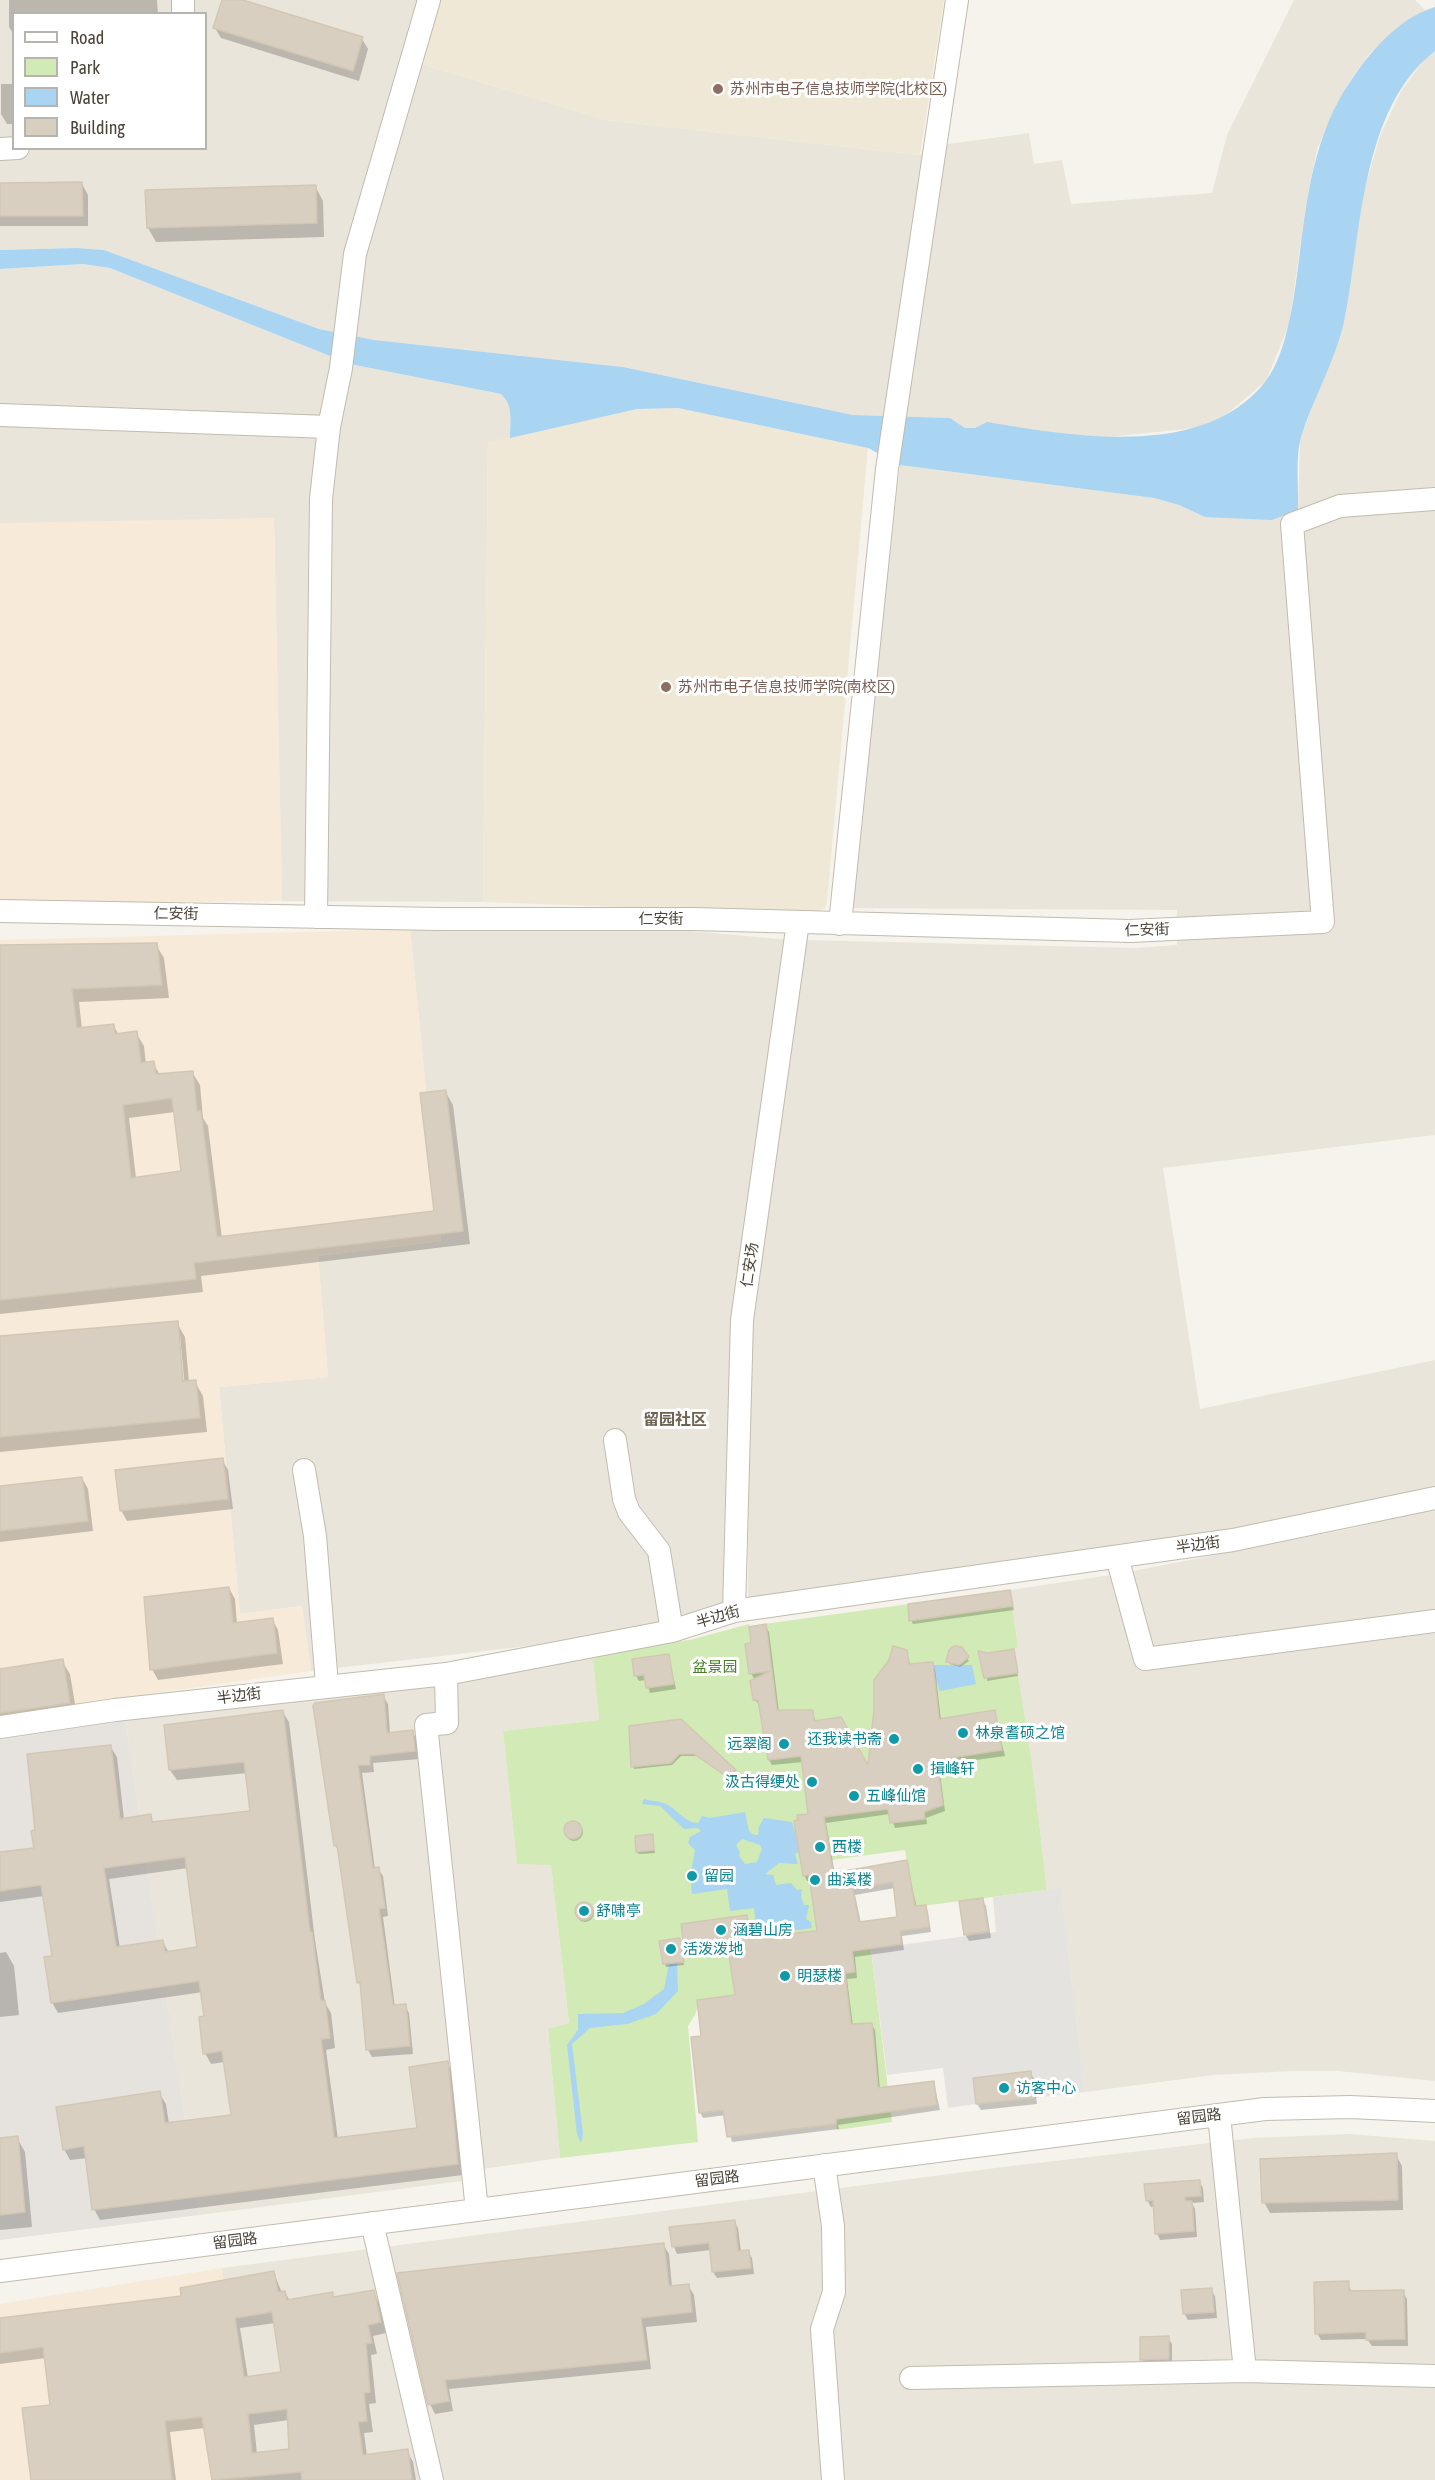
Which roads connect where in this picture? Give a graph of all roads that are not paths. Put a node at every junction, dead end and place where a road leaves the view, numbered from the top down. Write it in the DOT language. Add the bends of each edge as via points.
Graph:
graph roads {
  1 [pos="429,0"];
  2 [pos="957,0"];
  3 [pos="0,415"];
  4 [pos="330,427"];
  5 [pos="1435,499"];
  6 [pos="0,911"];
  7 [pos="316,917"];
  8 [pos="798,922"];
  9 [pos="840,924"];
  10 [pos="615,1440"];
  11 [pos="304,1470"];
  12 [pos="1435,1498"];
  13 [pos="1116,1557"];
  14 [pos="734,1611"];
  15 [pos="1435,1621"];
  16 [pos="672,1631"];
  17 [pos="446,1674"];
  18 [pos="327,1685"];
  19 [pos="0,1726"];
  20 [pos="1435,2111"];
  21 [pos="1219,2115"];
  22 [pos="824,2165"];
  23 [pos="477,2210"];
  24 [pos="372,2223"];
  25 [pos="0,2271"];
  26 [pos="1245,2371"];
  27 [pos="1435,2376"];
  28 [pos="911,2378"];
  29 [pos="432,2480"];
  30 [pos="833,2480"];
  1 -- 4 [label="street" via="355,254"];
  2 -- 9 [label="street" via="887,469"];
  3 -- 4 [label="street"];
  4 -- 7 [label="street" via="321,499"];
  5 -- 9 [label="street, 仁安街" via="1340,506 1292,524 1323,922 1130,931"];
  6 -- 7 [label="street, 仁安街"];
  7 -- 8 [label="street, 仁安街"];
  8 -- 9 [label="street, 仁安街"];
  8 -- 14 [label="street, 仁安场" via="742,1320"];
  10 -- 16 [label="street" via="629,1512 659,1551"];
  11 -- 18 [label="street" via="315,1536"];
  12 -- 13 [label="street, 半边街" via="1233,1540"];
  13 -- 14 [label="street, 半边街"];
  13 -- 15 [label="street" via="1145,1659"];
  14 -- 16 [label="street, 半边街"];
  16 -- 17 [label="street, 半边街"];
  17 -- 18 [label="street, 半边街"];
  17 -- 23 [label="street" via="447,1723 426,1725"];
  18 -- 19 [label="street, 半边街"];
  20 -- 21 [label="street, 留园路" via="1350,2106"];
  21 -- 22 [label="street, 留园路"];
  21 -- 26 [label="street"];
  22 -- 23 [label="street, 留园路"];
  22 -- 30 [label="street" via="833,2226 834,2292 822,2329"];
  23 -- 24 [label="street, 留园路"];
  24 -- 25 [label="street, 留园路"];
  24 -- 29 [label="street"];
  26 -- 27 [label="street"];
  26 -- 28 [label="street"];
}
